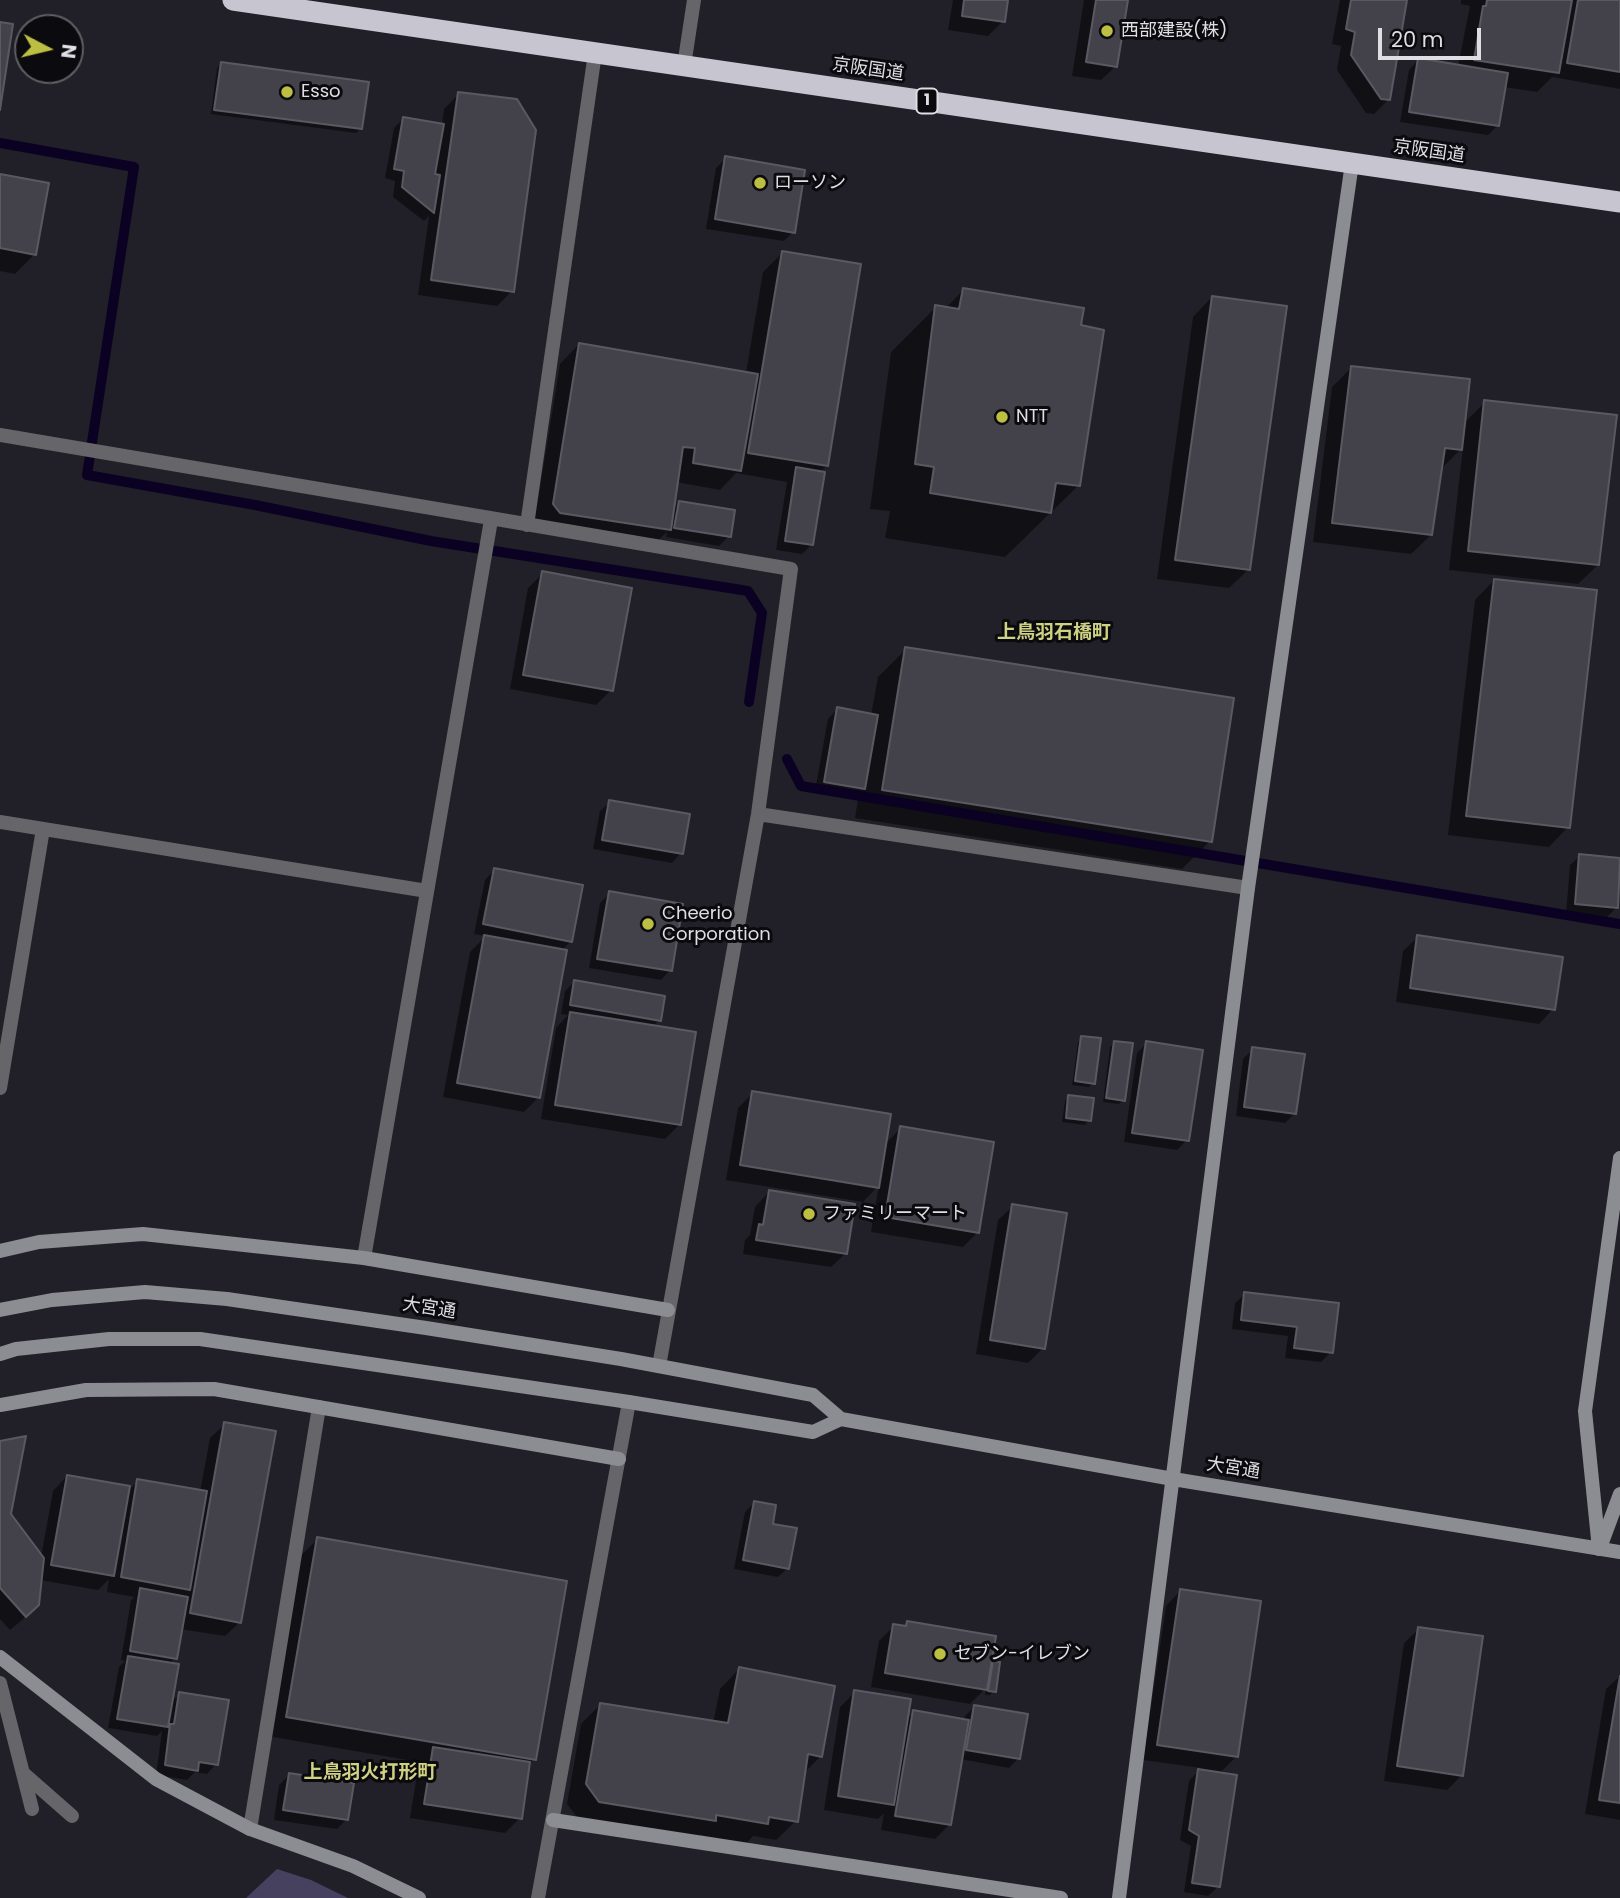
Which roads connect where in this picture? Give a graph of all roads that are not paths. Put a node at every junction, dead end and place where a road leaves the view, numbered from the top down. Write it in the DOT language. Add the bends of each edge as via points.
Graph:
graph roads {
  1 [pos="233,0"];
  2 [pos="694,0"];
  3 [pos="595,53"];
  4 [pos="684,66"];
  5 [pos="1352,163"];
  6 [pos="1620,202"];
  7 [pos="0,435"];
  8 [pos="491,520"];
  9 [pos="527,525"];
  10 [pos="758,814"];
  11 [pos="0,822"];
  12 [pos="43,829"];
  13 [pos="1248,888"];
  14 [pos="427,891"];
  15 [pos="0,1088"];
  16 [pos="1620,1158"];
  17 [pos="0,1251"];
  18 [pos="364,1258"];
  19 [pos="0,1310"];
  20 [pos="668,1310"];
  21 [pos="0,1354"];
  22 [pos="659,1366"];
  23 [pos="629,1402"];
  24 [pos="0,1405"];
  25 [pos="319,1407"];
  26 [pos="841,1419"];
  27 [pos="618,1459"];
  28 [pos="1173,1479"];
  29 [pos="1620,1494"];
  30 [pos="1599,1549"];
  31 [pos="1620,1552"];
  32 [pos="0,1657"];
  33 [pos="0,1683"];
  34 [pos="23,1773"];
  35 [pos="32,1809"];
  36 [pos="72,1816"];
  37 [pos="553,1820"];
  38 [pos="250,1829"];
  39 [pos="419,1898"];
  40 [pos="538,1898"];
  41 [pos="1061,1898"];
  42 [pos="1119,1898"];
  1 -- 3 [label="highway, 京阪国道 / 1"];
  2 -- 4 [label="street"];
  3 -- 4 [label="highway, 京阪国道 / 1"];
  3 -- 9 [label="street"];
  4 -- 5 [label="highway, 京阪国道 / 1"];
  5 -- 6 [label="highway, 京阪国道 / 1"];
  5 -- 13 [label="street"];
  7 -- 8 [label="street"];
  8 -- 9 [label="street"];
  8 -- 14 [label="street"];
  9 -- 10 [label="street" via="791,569"];
  10 -- 13 [label="street"];
  10 -- 20 [label="street"];
  11 -- 12 [label="street"];
  12 -- 14 [label="street"];
  12 -- 15 [label="street"];
  13 -- 28 [label="street"];
  14 -- 18 [label="street"];
  16 -- 30 [label="street" via="1585,1411"];
  17 -- 18 [label="street" via="39,1242 143,1234"];
  18 -- 20 [label="street"];
  19 -- 22 [label="street, 大宮通" via="52,1300 145,1293 227,1299"];
  20 -- 22 [label="street"];
  21 -- 23 [label="street" via="109,1339 200,1339"];
  22 -- 26 [label="street, 大宮通" via="813,1395"];
  23 -- 26 [label="street" via="813,1432"];
  23 -- 27 [label="street"];
  24 -- 25 [label="street" via="86,1390 214,1389"];
  25 -- 27 [label="street"];
  25 -- 38 [label="street"];
  26 -- 28 [label="street, 大宮通"];
  27 -- 37 [label="street"];
  28 -- 30 [label="street, 大宮通"];
  28 -- 42 [label="street"];
  29 -- 30 [label="street"];
  30 -- 31 [label="street, 大宮通"];
  32 -- 38 [label="street" via="156,1779"];
  33 -- 34 [label="street"];
  34 -- 35 [label="street"];
  34 -- 36 [label="street"];
  37 -- 40 [label="street"];
  37 -- 41 [label="street"];
  38 -- 39 [label="street" via="353,1866"];
}
